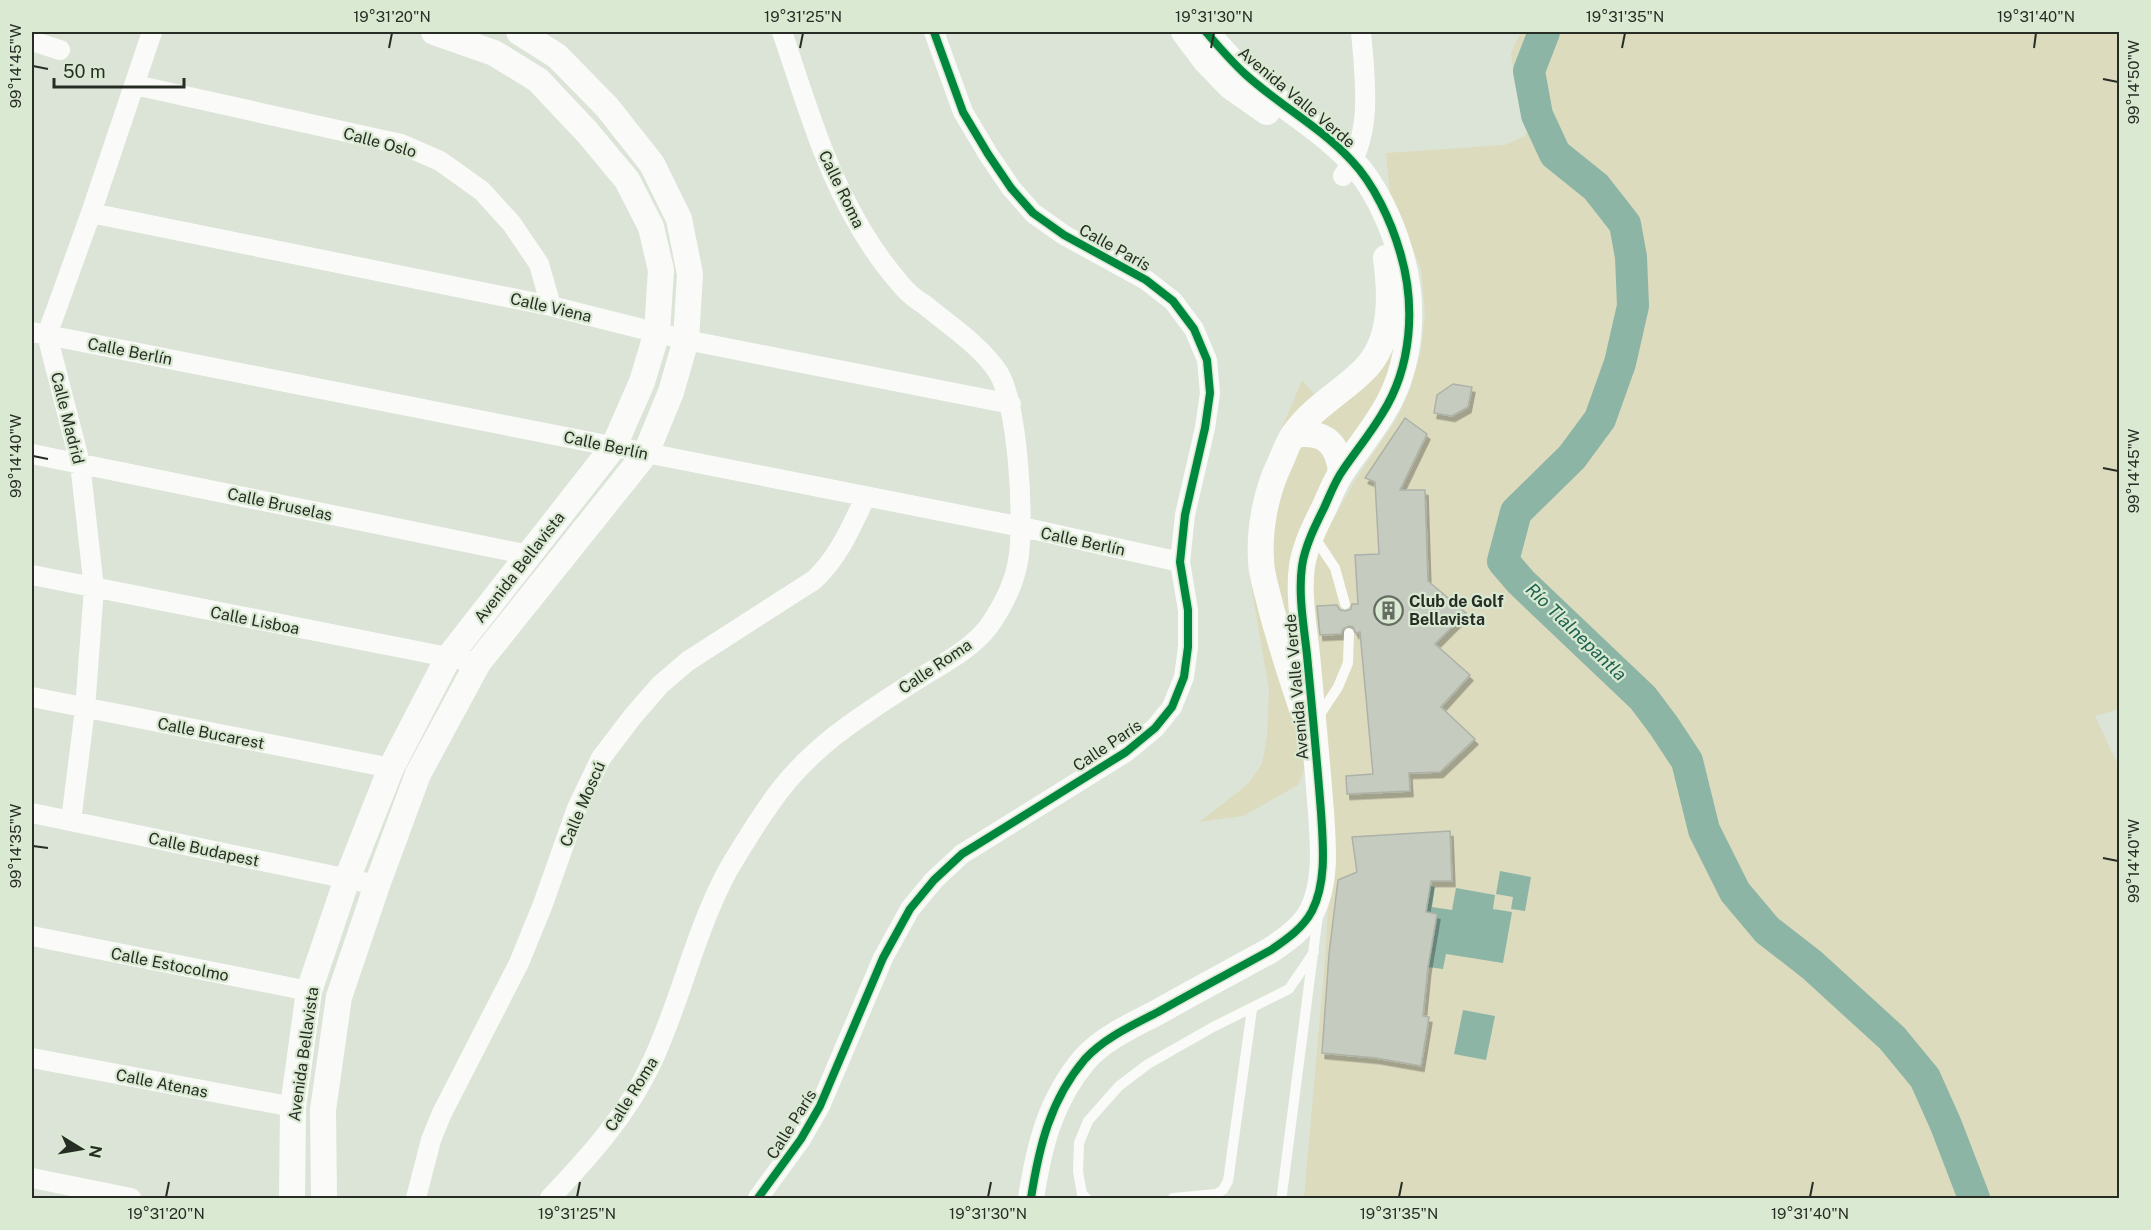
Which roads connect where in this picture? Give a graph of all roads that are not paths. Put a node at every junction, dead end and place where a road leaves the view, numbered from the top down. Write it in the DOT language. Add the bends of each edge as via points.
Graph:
graph roads {
  1 [pos="152,32"];
  2 [pos="434,32"];
  3 [pos="519,32"];
  4 [pos="782,32"];
  5 [pos="934,32"];
  6 [pos="1184,32"];
  7 [pos="1206,32"];
  8 [pos="1361,32"];
  9 [pos="32,41"];
  10 [pos="60,50"];
  11 [pos="135,85"];
  12 [pos="1348,169"];
  13 [pos="92,213"];
  14 [pos="551,306"];
  15 [pos="657,332"];
  16 [pos="39,334"];
  17 [pos="686,340"];
  18 [pos="1011,404"];
  19 [pos="1293,435"];
  20 [pos="614,446"];
  21 [pos="646,453"];
  22 [pos="32,454"];
  23 [pos="80,463"];
  24 [pos="1341,472"];
  25 [pos="866,496"];
  26 [pos="1022,527"];
  27 [pos="1312,534"];
  28 [pos="528,555"];
  29 [pos="1180,562"];
  30 [pos="32,575"];
  31 [pos="94,588"];
  32 [pos="1345,604"];
  33 [pos="1349,633"];
  34 [pos="448,658"];
  35 [pos="478,663"];
  36 [pos="32,697"];
  37 [pos="85,709"];
  38 [pos="1314,724"];
  39 [pos="1317,752"];
  40 [pos="391,768"];
  41 [pos="32,813"];
  42 [pos="71,821"];
  43 [pos="347,879"];
  44 [pos="377,885"];
  45 [pos="1321,885"];
  46 [pos="32,936"];
  47 [pos="1314,952"];
  48 [pos="309,991"];
  49 [pos="1252,1009"];
  50 [pos="32,1058"];
  51 [pos="293,1107"];
  52 [pos="32,1178"];
  53 [pos="1282,1194"];
  54 [pos="130,1198"];
  55 [pos="292,1198"];
  56 [pos="324,1198"];
  57 [pos="416,1198"];
  58 [pos="550,1198"];
  59 [pos="758,1198"];
  60 [pos="1031,1198"];
  61 [pos="1086,1198"];
  62 [pos="1173,1198"];
  1 -- 11 [label="street"];
  2 -- 15 [label="street, Avenida Bellavista" via="494,53 538,80 627,180 651,227 661,270"];
  3 -- 17 [label="street, Avenida Bellavista" via="557,57 607,107 652,164 679,219 690,274"];
  4 -- 18 [label="street, Calle Roma" via="827,162 861,230 903,288 982,352 1000,375"];
  5 -- 29 [label="street, Calle París" via="963,112 1011,188 1033,213 1064,235 1155,287 1173,301 1194,329 1207,360 1210,393 1185,515"];
  6 -- 12 [label="street, Avenida Valle Verde" via="1230,86"];
  7 -- 12 [label="street, Avenida Valle Verde" via="1245,75 1311,123"];
  8 -- 12 [label="street" via="1366,88 1364,122"];
  9 -- 10 [label="street"];
  11 -- 13 [label="street"];
  11 -- 14 [label="street, Calle Oslo" via="401,144 440,161 482,191 512,224 538,264"];
  12 -- 19 [label="street, Avenida Valle Verde" via="1386,255 1388,317 1381,344 1365,368"];
  12 -- 24 [label="street, Avenida Valle Verde" via="1386,215 1407,283 1409,319 1407,351 1398,382 1384,412"];
  13 -- 14 [label="street, Calle Viena"];
  13 -- 16 [label="street"];
  14 -- 15 [label="street, Calle Viena"];
  15 -- 17 [label="street, Calle Viena"];
  15 -- 20 [label="street, Avenida Bellavista" via="642,382"];
  16 -- 20 [label="street, Calle Berlín"];
  16 -- 23 [label="street, Calle Madrid"];
  17 -- 18 [label="street, Calle Viena"];
  17 -- 21 [label="street, Avenida Bellavista" via="671,392"];
  18 -- 26 [label="street, Calle Roma"];
  19 -- 24 [label="street" via="1308,432 1322,436 1340,457"];
  19 -- 39 [label="street, Avenida Valle Verde" via="1264,511 1261,560 1278,638"];
  20 -- 21 [label="street, Calle Berlín"];
  20 -- 28 [label="street, Avenida Bellavista"];
  21 -- 25 [label="street, Calle Berlín"];
  21 -- 35 [label="street, Avenida Bellavista"];
  22 -- 23 [label="street, Calle Bruselas"];
  23 -- 28 [label="street, Calle Bruselas"];
  23 -- 31 [label="street, Calle Madrid"];
  24 -- 27 [label="street, Avenida Valle Verde"];
  25 -- 26 [label="street, Calle Berlín"];
  25 -- 57 [label="street, Calle Moscú" via="829,567 688,661 660,685 601,758 577,808 519,963 431,1140"];
  26 -- 29 [label="street, Calle Berlín"];
  26 -- 58 [label="street, Calle Roma" via="1018,562 1008,595 987,628 959,653 855,718 791,775 770,804 727,872 651,1066 605,1136"];
  27 -- 32 [label="lane" via="1335,568"];
  27 -- 38 [label="street, Avenida Valle Verde" via="1302,567 1302,600"];
  28 -- 34 [label="street, Avenida Bellavista"];
  29 -- 59 [label="street, Calle París" via="1188,610 1188,647 1184,677 1172,707 1155,728 1126,752 962,854 934,880 910,909 884,958 820,1106"];
  30 -- 31 [label="street, Calle Lisboa"];
  31 -- 34 [label="street, Calle Lisboa"];
  31 -- 37 [label="street, Calle Madrid"];
  33 -- 38 [label="lane" via="1348,663"];
  34 -- 35 [label="street, Calle Lisboa"];
  34 -- 40 [label="street, Avenida Bellavista"];
  35 -- 44 [label="street, Avenida Bellavista" via="418,774"];
  36 -- 37 [label="street, Calle Bucarest"];
  37 -- 40 [label="street, Calle Bucarest"];
  37 -- 42 [label="street, Calle Madrid"];
  38 -- 39 [label="street, Avenida Valle Verde"];
  39 -- 45 [label="street, Avenida Valle Verde"];
  40 -- 43 [label="street, Avenida Bellavista"];
  41 -- 42 [label="street, Calle Budapest"];
  42 -- 43 [label="street, Calle Budapest"];
  43 -- 44 [label="street, Calle Budapest"];
  43 -- 48 [label="street, Avenida Bellavista"];
  44 -- 56 [label="street, Avenida Bellavista" via="339,997 323,1110"];
  45 -- 47 [label="lane"];
  45 -- 60 [label="street, Avenida Valle Verde" via="1312,911 1293,935 1114,1036 1087,1058 1065,1086 1046,1126"];
  46 -- 48 [label="street, Calle Estocolmo"];
  47 -- 49 [label="lane" via="1289,989"];
  47 -- 53 [label="lane"];
  48 -- 51 [label="street, Avenida Bellavista"];
  49 -- 61 [label="lane" via="1148,1064 1119,1086 1088,1121 1079,1143 1078,1171"];
  49 -- 62 [label="lane" via="1228,1181 1216,1194"];
  50 -- 51 [label="street, Calle Atenas"];
  51 -- 55 [label="street, Avenida Bellavista"];
  52 -- 54 [label="street"];
}
